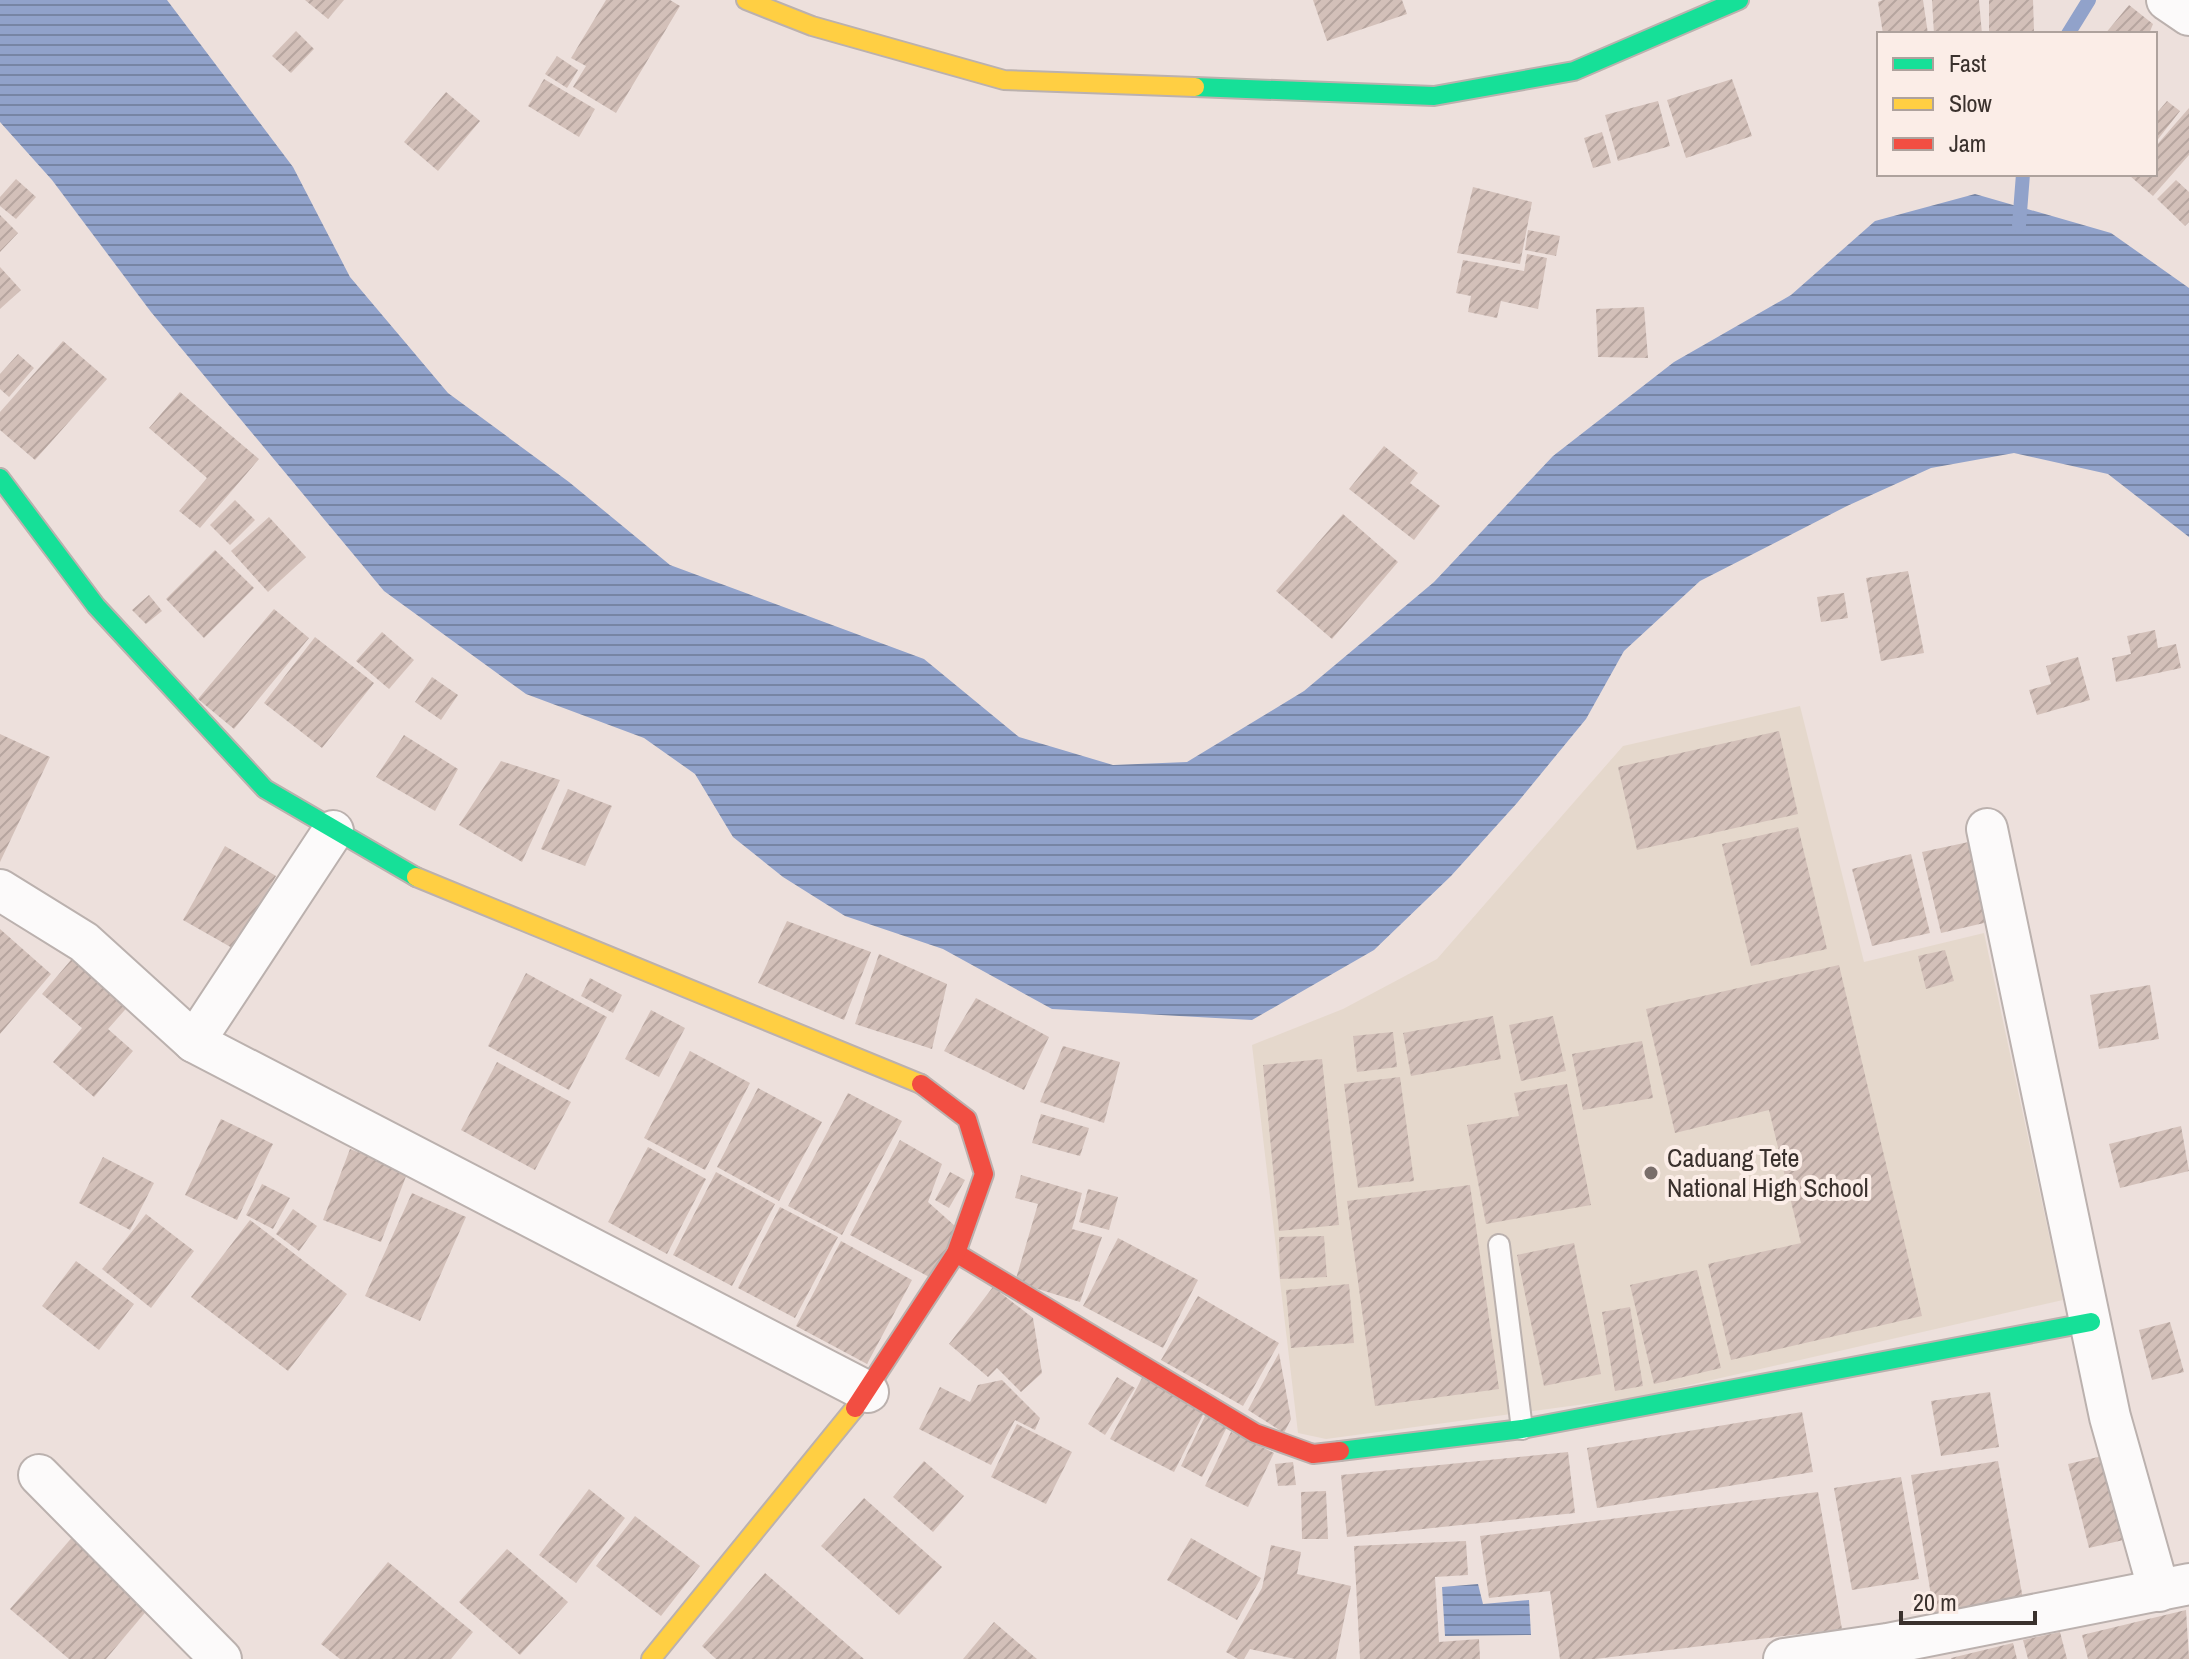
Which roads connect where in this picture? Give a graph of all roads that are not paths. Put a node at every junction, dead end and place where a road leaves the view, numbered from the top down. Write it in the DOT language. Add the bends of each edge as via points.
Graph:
graph roads {
  1 [pos="746,0"];
  2 [pos="1739,0"];
  3 [pos="0,478"];
  4 [pos="1987,829"];
  5 [pos="333,831"];
  6 [pos="0,890"];
  7 [pos="194,1042"];
  8 [pos="1499,1245"];
  9 [pos="956,1253"];
  10 [pos="2091,1322"];
  11 [pos="868,1392"];
  12 [pos="1522,1429"];
  13 [pos="39,1475"];
  14 [pos="2174,1588"];
  15 [pos="1889,1652"];
  16 [pos="221,1659"];
  17 [pos="651,1659"];
  18 [pos="1784,1659"];
  1 -- 2 [label="street" via="812,26 1004,80 1434,96 1574,71"];
  3 -- 5 [label="street" via="96,606 265,789"];
  4 -- 10 [label="street"];
  5 -- 7 [label="street"];
  5 -- 9 [label="street" via="416,877 916,1081 967,1119 984,1174"];
  6 -- 7 [label="street" via="84,942"];
  7 -- 11 [label="street"];
  8 -- 12 [label="lane"];
  9 -- 11 [label="street"];
  9 -- 12 [label="street" via="1255,1433 1313,1454"];
  10 -- 12 [label="street"];
  10 -- 14 [label="street" via="2110,1417"];
  11 -- 17 [label="street"];
  13 -- 16 [label="street"];
  14 -- 15 [label="street"];
  15 -- 18 [label="street"];
}
